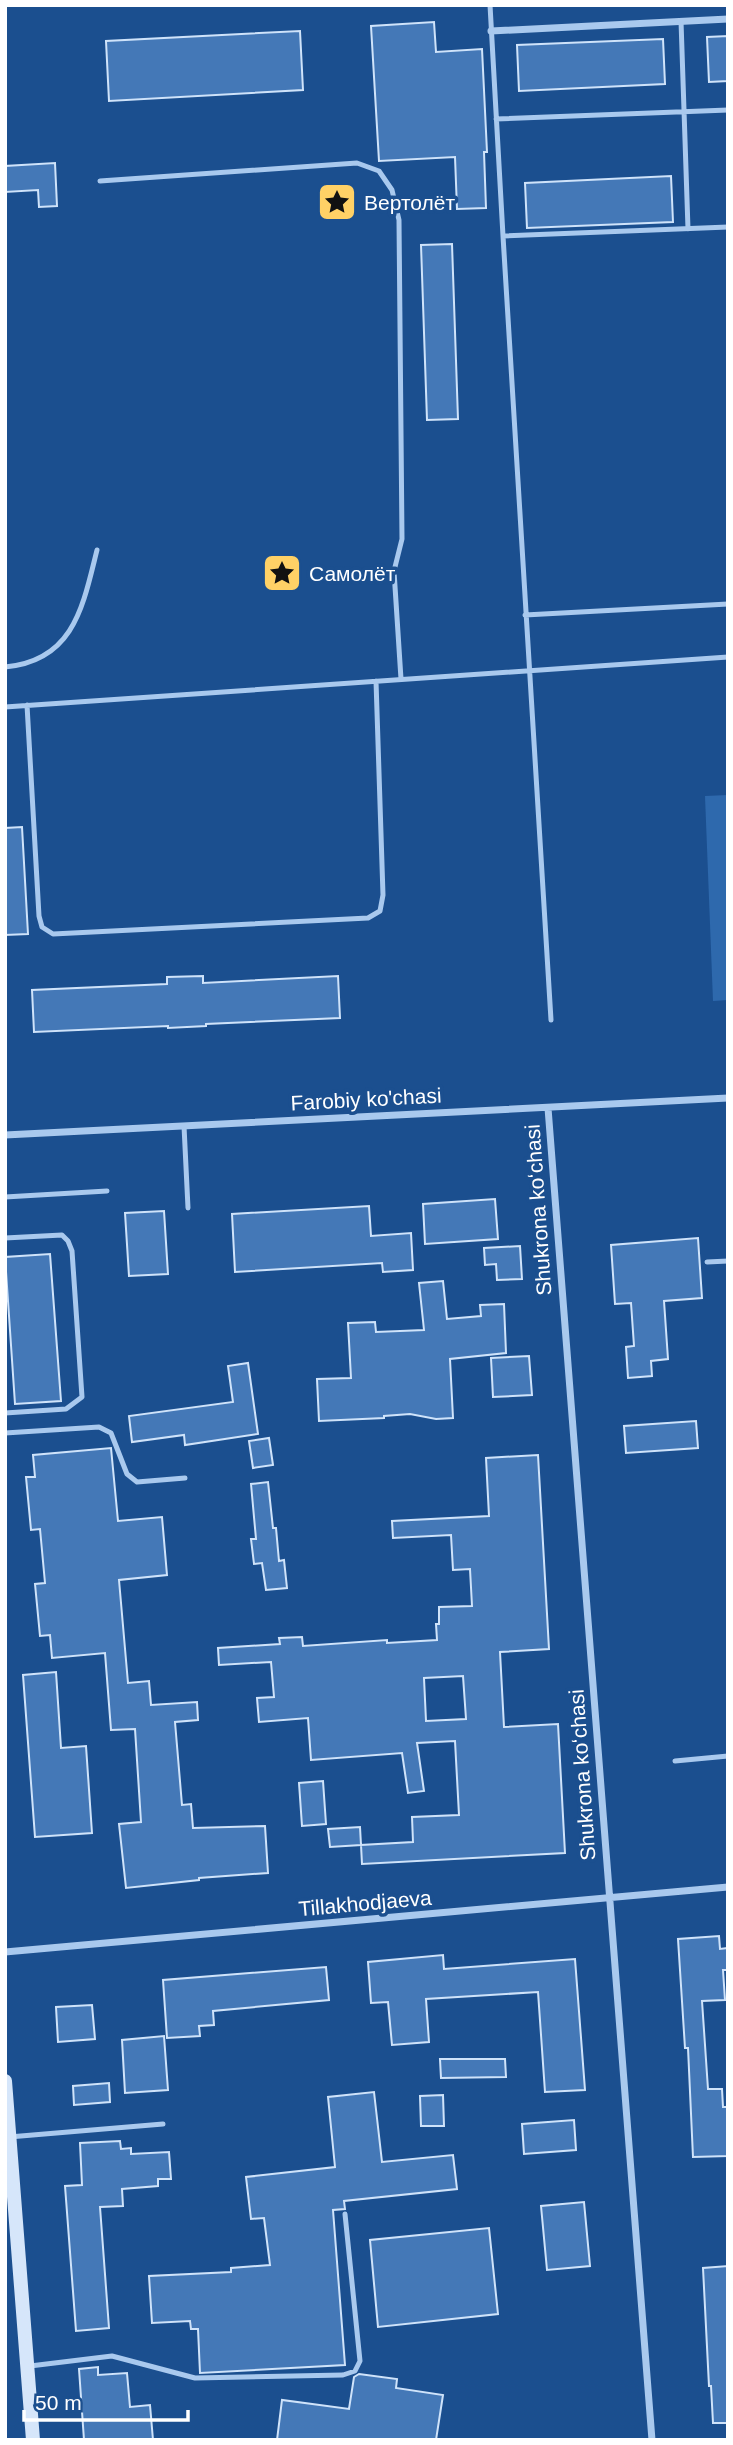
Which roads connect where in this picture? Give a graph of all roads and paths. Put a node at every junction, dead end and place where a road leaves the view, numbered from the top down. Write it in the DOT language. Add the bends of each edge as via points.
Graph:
graph roads {
  1 [pos="490,5"];
  2 [pos="728,19"];
  3 [pos="681,21"];
  4 [pos="491,31"];
  5 [pos="728,110"];
  6 [pos="684,112"];
  7 [pos="496,119"];
  8 [pos="100,181"];
  9 [pos="728,227"];
  10 [pos="688,229"];
  11 [pos="503,236"];
  12 [pos="97,550"];
  13 [pos="728,604"];
  14 [pos="525,615"];
  15 [pos="728,657"];
  16 [pos="5,667"];
  17 [pos="529,670"];
  18 [pos="401,679"];
  19 [pos="376,681"];
  20 [pos="27,705"];
  21 [pos="5,707"];
  22 [pos="551,1020"];
  23 [pos="728,1098"];
  24 [pos="548,1108"];
  25 [pos="184,1126"];
  26 [pos="5,1135"];
  27 [pos="107,1191"];
  28 [pos="5,1197"];
  29 [pos="188,1208"];
  30 [pos="5,1238"];
  31 [pos="728,1261"];
  32 [pos="707,1262"];
  33 [pos="5,1413"];
  34 [pos="5,1433"];
  35 [pos="185,1478"];
  36 [pos="728,1756"];
  37 [pos="676,1761"];
  38 [pos="728,1887"];
  39 [pos="609,1898"];
  40 [pos="5,1952"];
  41 [pos="5,2081"];
  42 [pos="163,2124"];
  43 [pos="9,2137"];
  44 [pos="345,2214"];
  45 [pos="27,2367"];
  46 [pos="33,2440"];
  47 [pos="652,2440"];
  1 -- 4 [label="lane"];
  2 -- 3 [label="street"];
  3 -- 4 [label="street"];
  3 -- 6 [label="lane"];
  4 -- 7 [label="lane"];
  5 -- 6 [label="lane"];
  6 -- 7 [label="lane"];
  6 -- 10 [label="lane"];
  7 -- 11 [label="lane"];
  8 -- 18 [label="lane" via="357,163 379,171 393,190 398,220 402,539 394,571"];
  9 -- 10 [label="lane"];
  10 -- 11 [label="lane"];
  11 -- 14 [label="lane"];
  12 -- 16 [label="lane" via="85,600 66,640 42,658"];
  13 -- 14 [label="lane"];
  14 -- 17 [label="lane"];
  15 -- 17 [label="lane"];
  17 -- 18 [label="lane"];
  17 -- 22 [label="lane"];
  18 -- 19 [label="lane"];
  19 -- 20 [label="lane"];
  19 -- 20 [label="lane" via="383,895 380,911 368,918 53,934 42,927 39,916"];
  20 -- 21 [label="lane"];
  23 -- 24 [label="street, Farobiy ko'chasi"];
  24 -- 25 [label="street, Farobiy ko'chasi"];
  24 -- 39 [label="street, Shukrona koʻchasi"];
  25 -- 26 [label="street, Farobiy ko'chasi"];
  25 -- 29 [label="lane"];
  27 -- 28 [label="lane"];
  30 -- 33 [label="lane" via="62,1235 68,1241 82,1397 66,1409"];
  31 -- 32 [label="lane"];
  34 -- 35 [label="lane" via="99,1427 111,1433 127,1474 137,1482"];
  36 -- 37 [label="lane"];
  38 -- 39 [label="street, Tillakhodjaeva"];
  39 -- 40 [label="street, Tillakhodjaeva"];
  39 -- 47 [label="street, Shukrona koʻchasi"];
  41 -- 43 [label="main road"];
  42 -- 43 [label="lane"];
  43 -- 45 [label="main road"];
  44 -- 45 [label="lane" via="360,2361 355,2371 195,2378 112,2356"];
  45 -- 46 [label="main road"];
}
